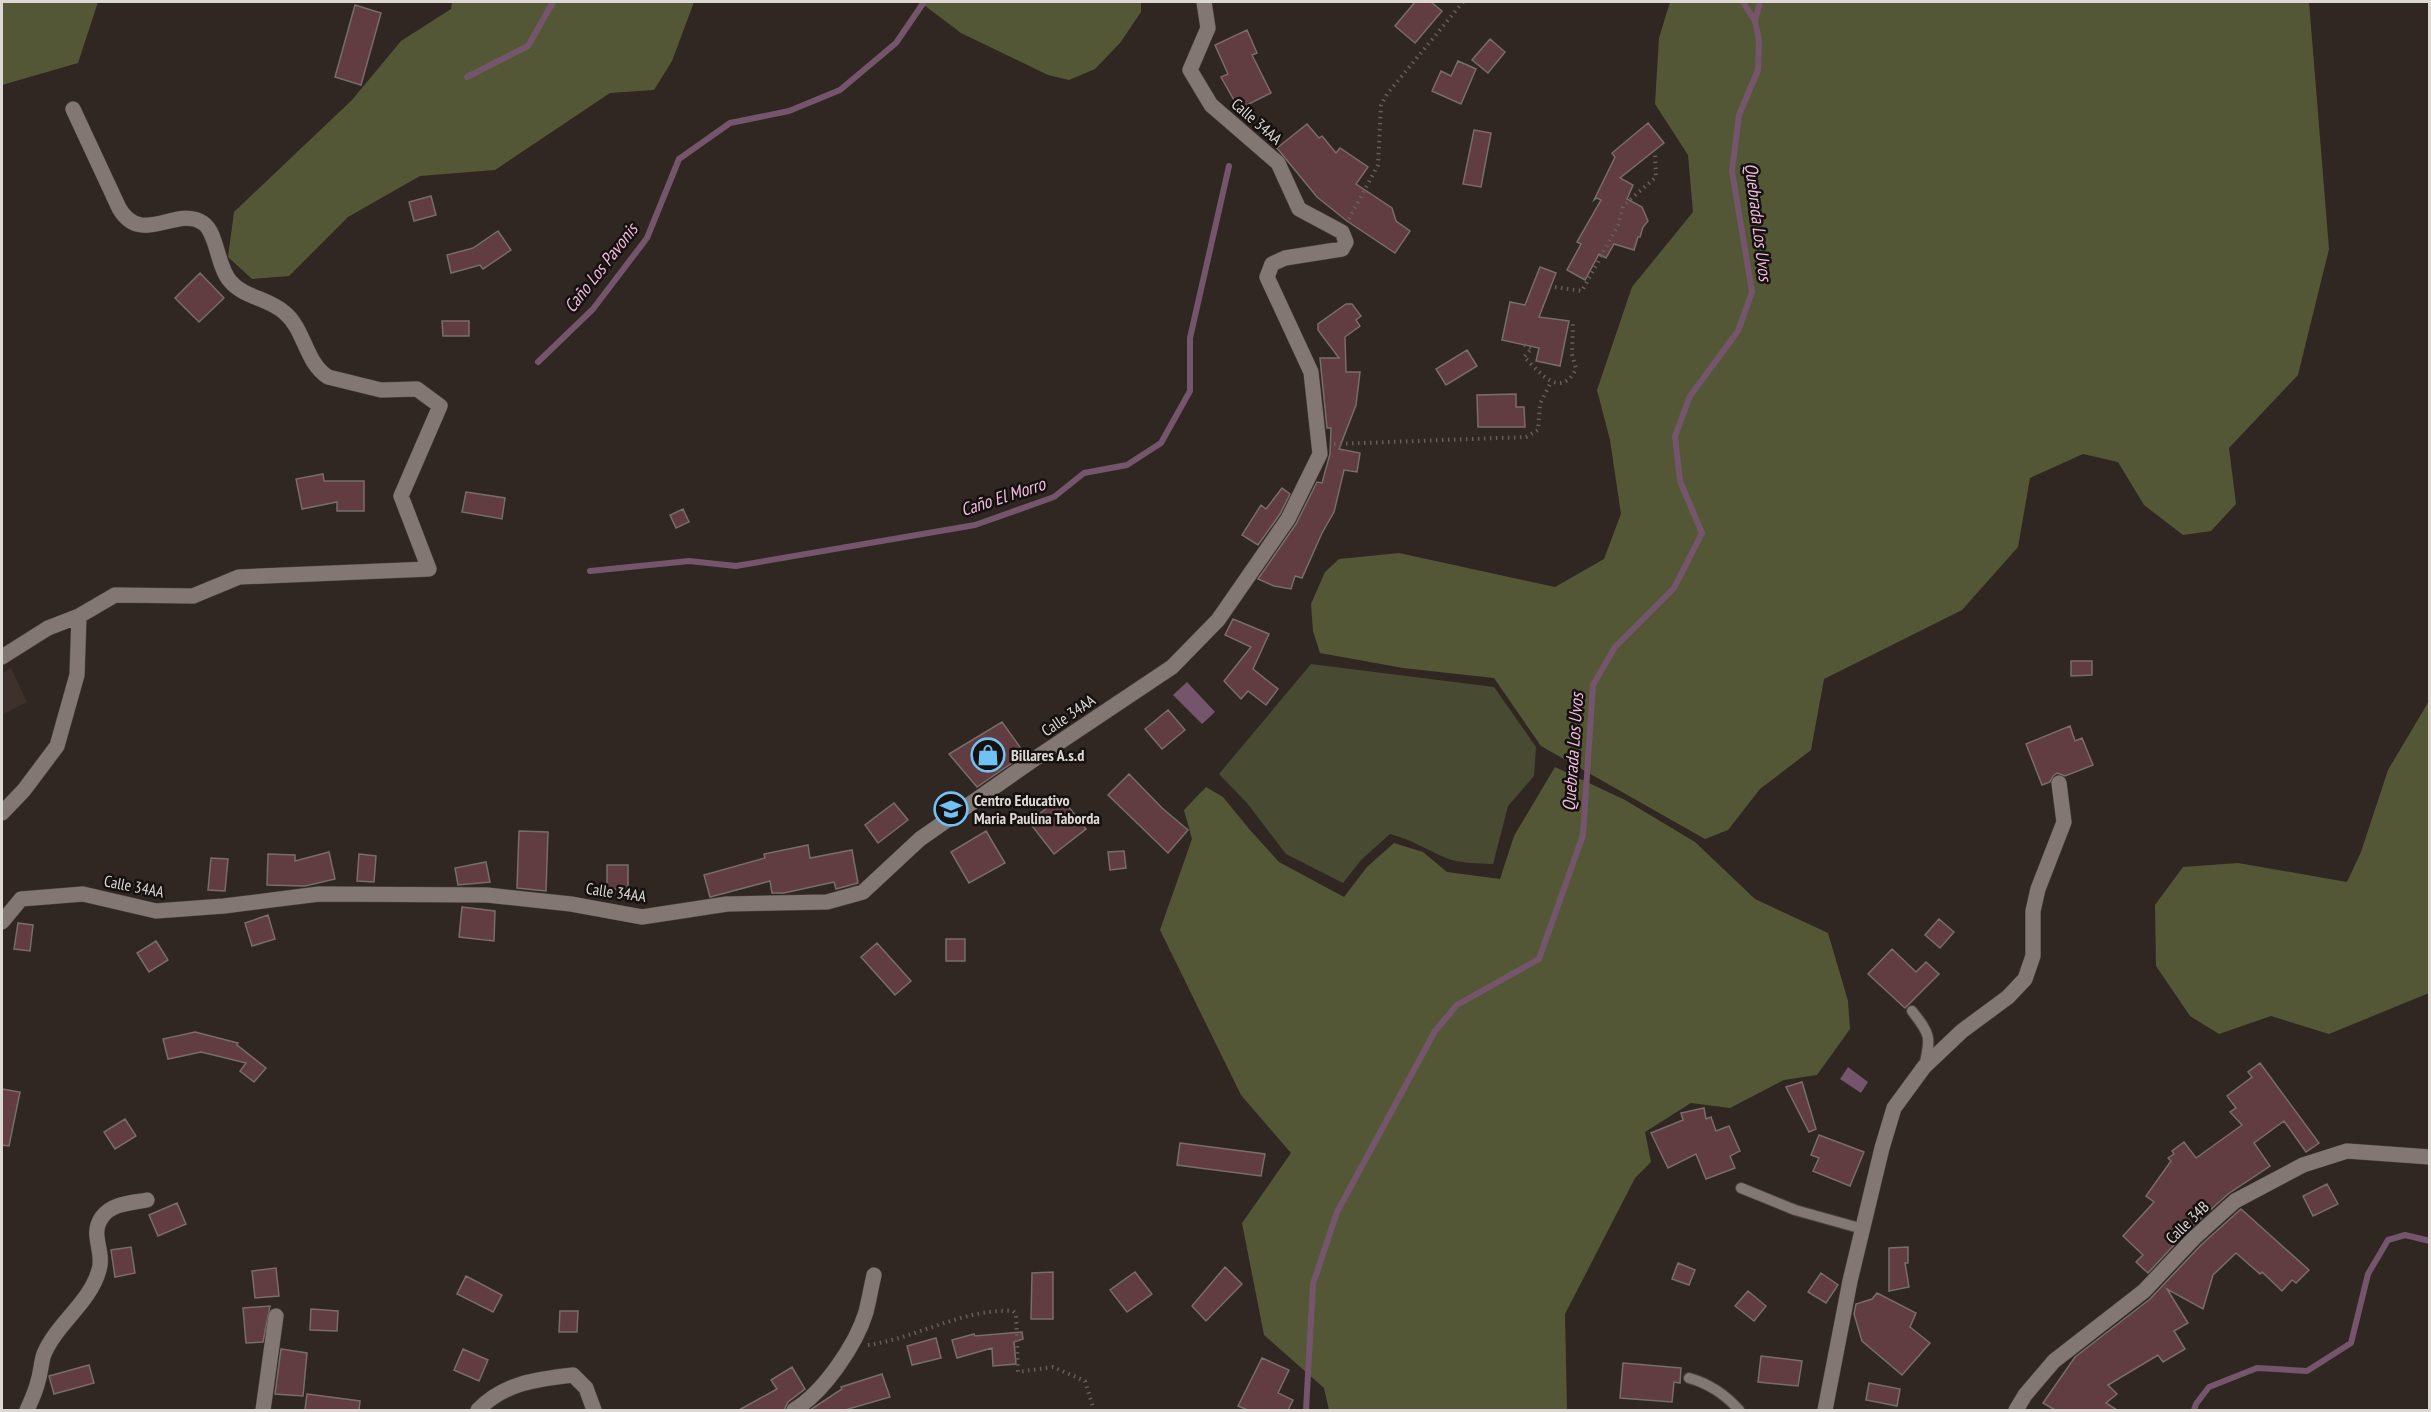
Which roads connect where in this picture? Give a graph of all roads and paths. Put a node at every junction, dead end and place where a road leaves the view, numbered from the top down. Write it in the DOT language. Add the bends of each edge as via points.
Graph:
graph roads {
  1 [pos="1204,2"];
  2 [pos="1463,2"];
  3 [pos="73,109"];
  4 [pos="1655,154"];
  5 [pos="1342,232"];
  6 [pos="1555,287"];
  7 [pos="1573,323"];
  8 [pos="1524,345"];
  9 [pos="1528,353"];
  10 [pos="1535,355"];
  11 [pos="1551,382"];
  12 [pos="1491,431"];
  13 [pos="1492,439"];
  14 [pos="1319,445"];
  15 [pos="79,616"];
  16 [pos="2,657"];
  17 [pos="2059,783"];
  18 [pos="2,813"];
  19 [pos="2,922"];
  20 [pos="1912,1011"];
  21 [pos="1924,1067"];
  22 [pos="2430,1157"];
  23 [pos="1740,1188"];
  24 [pos="147,1200"];
  25 [pos="1863,1229"];
  26 [pos="874,1275"];
  27 [pos="276,1316"];
  28 [pos="849,1347"];
  29 [pos="1689,1378"];
  30 [pos="27,1410"];
  31 [pos="263,1410"];
  32 [pos="478,1410"];
  33 [pos="594,1410"];
  34 [pos="794,1410"];
  35 [pos="1094,1410"];
  36 [pos="1739,1410"];
  37 [pos="1825,1410"];
  38 [pos="2016,1410"];
  1 -- 5 [label="street, Calle 34AA" via="1209,28 1190,70 1211,105 1278,163 1299,209"];
  2 -- 5 [label="path" via="1381,105 1378,165"];
  3 -- 15 [label="street" via="128,220 146,226 189,219 203,223 210,231 229,280 245,293 285,312 321,372 381,390 417,389 440,406 401,496 429,569 239,577 193,596 115,595"];
  4 -- 6 [label="path" via="1656,177 1623,206 1618,225 1582,291"];
  5 -- 14 [label="street, Calle 34AA" via="1346,242 1342,249 1285,258 1272,264 1267,277 1311,372"];
  7 -- 11 [label="path" via="1572,354 1576,369 1567,381"];
  8 -- 9 [label="path" via="1532,348"];
  9 -- 10 [label="path"];
  9 -- 11 [label="path" via="1524,357"];
  11 -- 13 [label="path" via="1540,404 1537,432 1526,437"];
  12 -- 13 [label="path"];
  13 -- 14 [label="path"];
  14 -- 19 [label="street, Calle 34AA" via="1320,454 1288,519 1218,620 1172,667 920,840 863,892 827,902 727,904 642,917 487,895 319,894 156,911 83,894 21,898"];
  15 -- 16 [label="street" via="48,628"];
  15 -- 18 [label="street" via="77,675 57,746"];
  17 -- 21 [label="street" via="2064,822 2038,889 2033,911 2033,956 2025,979"];
  20 -- 21 [label="lane" via="1926,1028 1930,1042"];
  21 -- 25 [label="street" via="1894,1108"];
  22 -- 38 [label="street, Calle 34B" via="2347,1151 2303,1165 2235,1201 2144,1291 2054,1361"];
  23 -- 25 [label="lane" via="1795,1210"];
  24 -- 30 [label="street" via="116,1206 100,1218 95,1234 99,1271 79,1307 44,1354"];
  25 -- 37 [label="street"];
  26 -- 28 [label="street" via="866,1313"];
  27 -- 31 [label="street"];
  28 -- 34 [label="street" via="810,1400"];
  28 -- 35 [label="path" via="888,1342 973,1315 1013,1311 1018,1372 1053,1367 1085,1381"];
  29 -- 36 [label="lane" via="1707,1383"];
  32 -- 33 [label="street" via="510,1387 573,1375 586,1388"];
}
